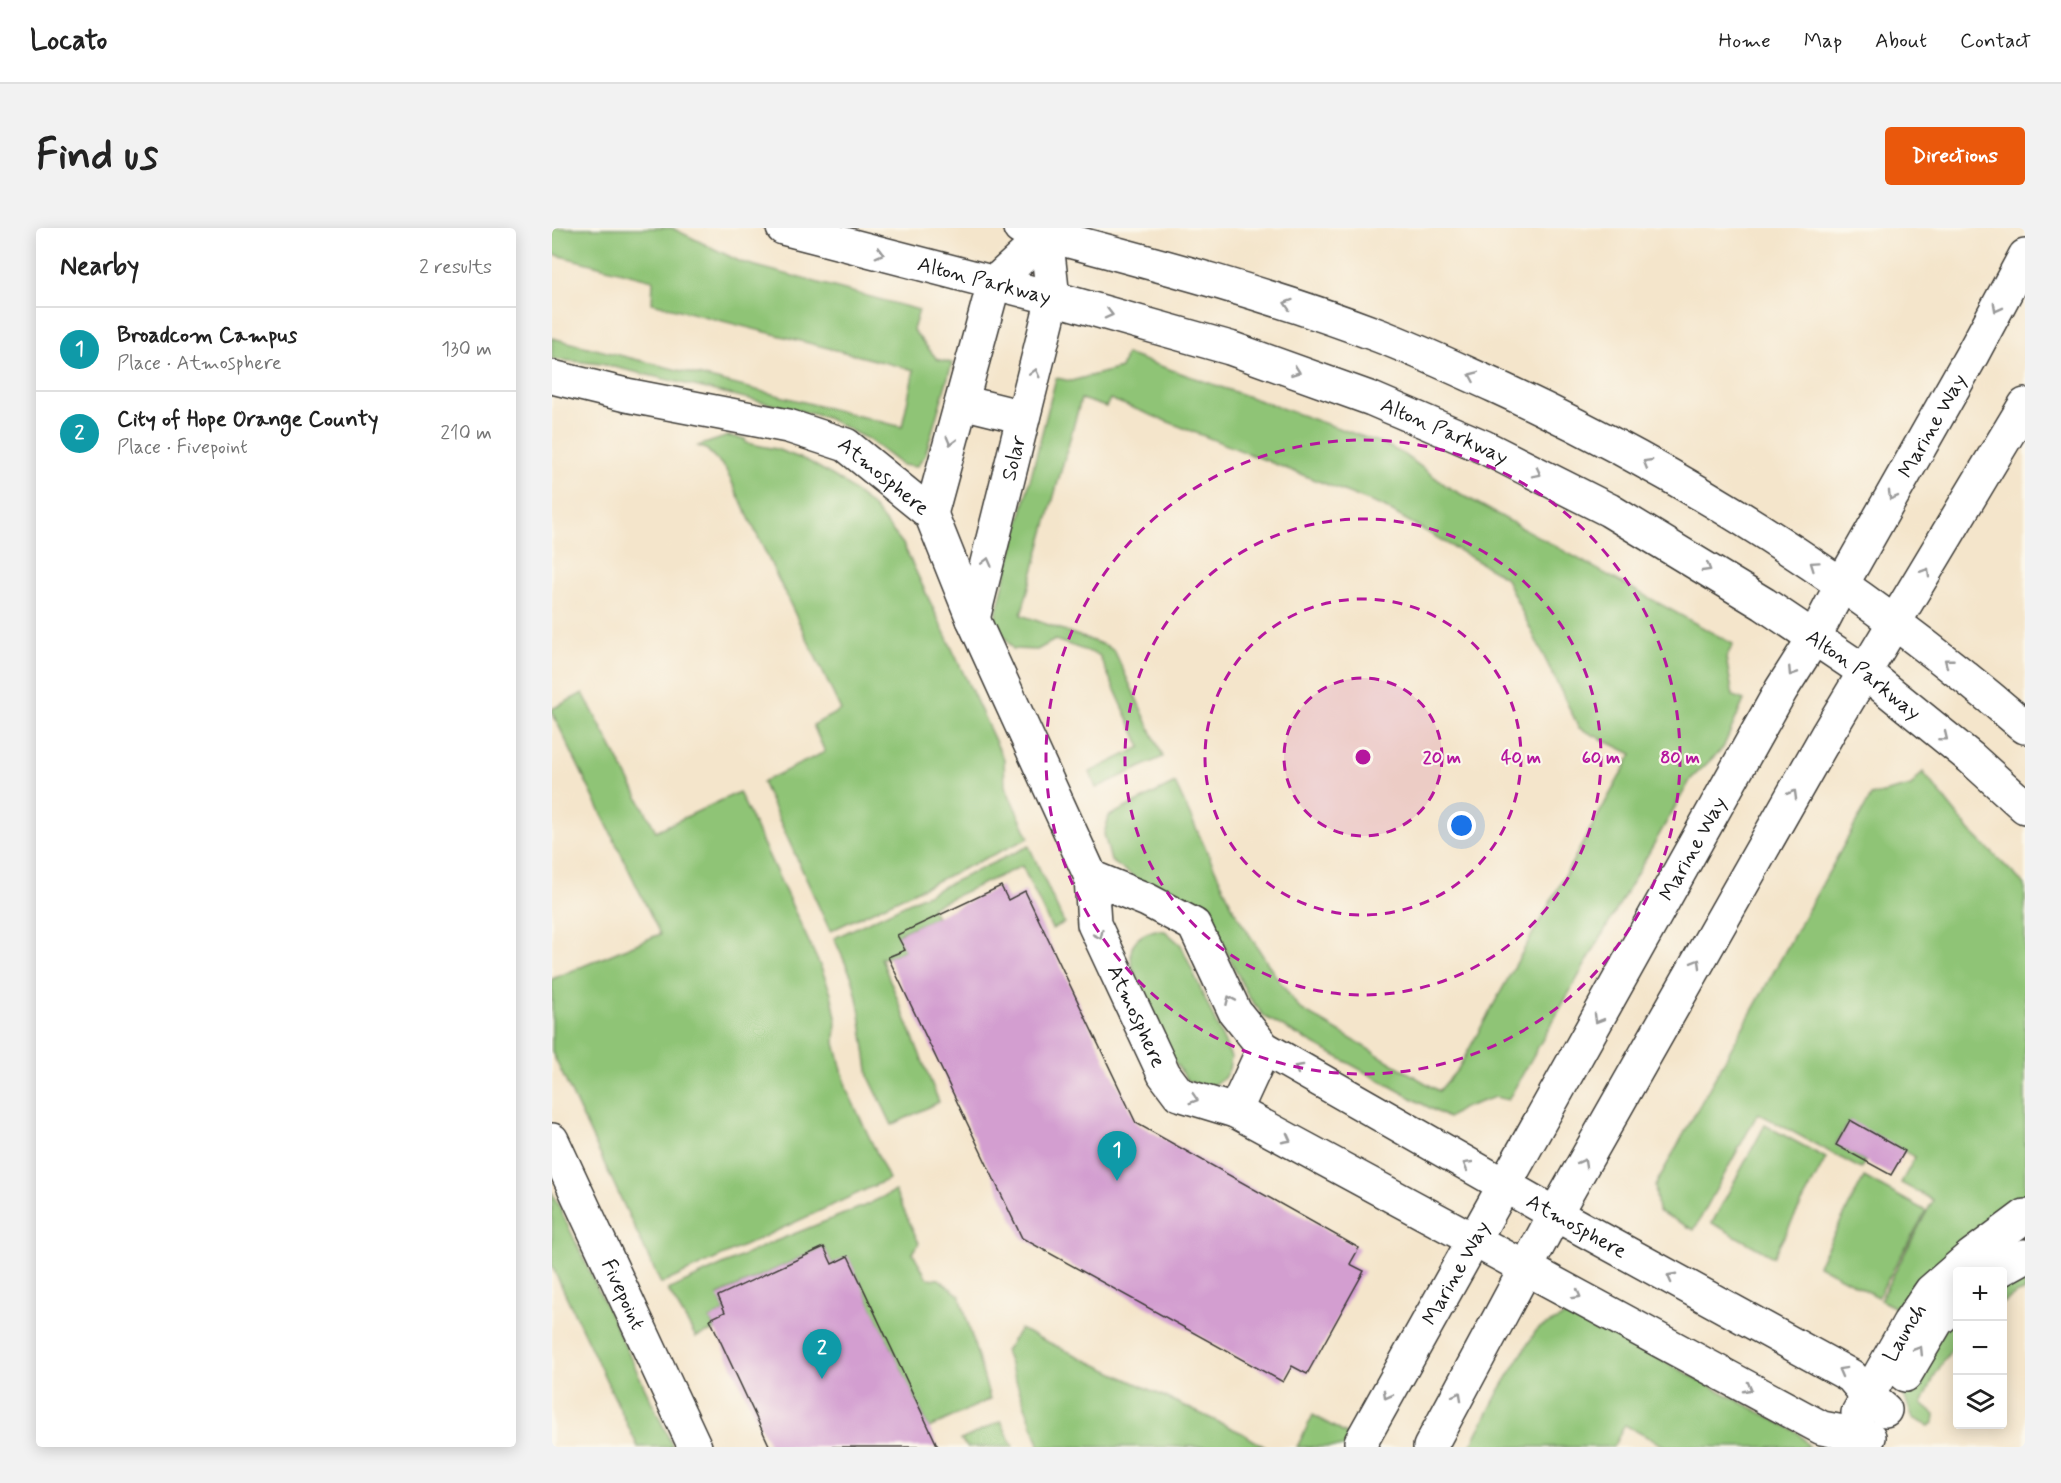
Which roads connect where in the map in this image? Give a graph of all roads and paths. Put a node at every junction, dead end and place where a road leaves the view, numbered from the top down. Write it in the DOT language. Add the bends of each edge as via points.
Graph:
graph roads {
  1 [pos="783,228"];
  2 [pos="1033,232"];
  3 [pos="2025,256"];
  4 [pos="994,283"];
  5 [pos="1053,297"];
  6 [pos="552,378"];
  7 [pos="962,402"];
  8 [pos="2025,405"];
  9 [pos="1023,417"];
  10 [pos="931,514"];
  11 [pos="1842,584"];
  12 [pos="973,619"];
  13 [pos="1896,622"];
  14 [pos="1814,638"];
  15 [pos="1865,672"];
  16 [pos="2025,727"];
  17 [pos="2025,807"];
  18 [pos="1090,877"];
  19 [pos="1264,1048"];
  20 [pos="1235,1112"];
  21 [pos="552,1140"];
  22 [pos="1503,1185"];
  23 [pos="1555,1214"];
  24 [pos="2025,1216"];
  25 [pos="1474,1239"];
  26 [pos="2025,1256"];
  27 [pos="1526,1267"];
  28 [pos="2005,1267"];
  29 [pos="1953,1307"];
  30 [pos="1862,1428"];
  31 [pos="1361,1442"];
  32 [pos="695,1447"];
  33 [pos="1430,1447"];
  1 -- 4 [label="main road, Alton Parkway, one-way"];
  2 -- 4 [label="main road"];
  2 -- 5 [label="main road"];
  11 -- 2 [label="main road, one-way" via="1744,520 1629,453 1468,374 1382,337 1258,294"];
  3 -- 11 [label="main road, Marine Way, one-way"];
  4 -- 5 [label="main road, Alton Parkway"];
  4 -- 7 [label="main road"];
  9 -- 5 [label="main road, Solar, one-way"];
  5 -- 14 [label="main road, Alton Parkway, one-way" via="1279,365 1484,447 1649,533"];
  6 -- 10 [label="main road, Atmosphere" via="788,426 846,445"];
  7 -- 9 [label="main road"];
  7 -- 10 [label="main road, one-way"];
  13 -- 8 [label="main road, one-way"];
  12 -- 9 [label="main road, Solar, one-way"];
  10 -- 12 [label="main road, Atmosphere"];
  11 -- 13 [label="main road"];
  11 -- 14 [label="main road, Marine Way"];
  12 -- 18 [label="main road, Atmosphere"];
  13 -- 15 [label="main road"];
  16 -- 13 [label="main road, one-way"];
  14 -- 15 [label="main road, Alton Parkway"];
  14 -- 22 [label="main road, Marine Way, one-way" via="1780,690"];
  15 -- 17 [label="main road, Alton Parkway, one-way"];
  23 -- 15 [label="main road, one-way"];
  19 -- 18 [label="main road, Atmosphere, one-way" via="1235,1012 1194,925 1147,900"];
  18 -- 20 [label="main road, Atmosphere, one-way" via="1094,924 1164,1074 1179,1094"];
  19 -- 20 [label="main road"];
  22 -- 19 [label="main road, Atmosphere, one-way"];
  20 -- 25 [label="main road, Atmosphere, one-way"];
  21 -- 32 [label="main road, Fivepoint"];
  22 -- 23 [label="main road, Atmosphere"];
  22 -- 25 [label="main road, Marine Way"];
  23 -- 27 [label="main road"];
  30 -- 23 [label="main road, Atmosphere, one-way" via="1851,1376"];
  24 -- 30 [label="main road, Launch" via="1931,1292 1909,1323"];
  25 -- 27 [label="main road, Atmosphere"];
  25 -- 31 [label="main road, Marine Way, one-way"];
  26 -- 28 [label="main road"];
  27 -- 30 [label="main road, Atmosphere, one-way" via="1822,1428"];
  33 -- 27 [label="main road, one-way"];
  30 -- 29 [label="main road, Launch, one-way" via="1937,1321"];
}
